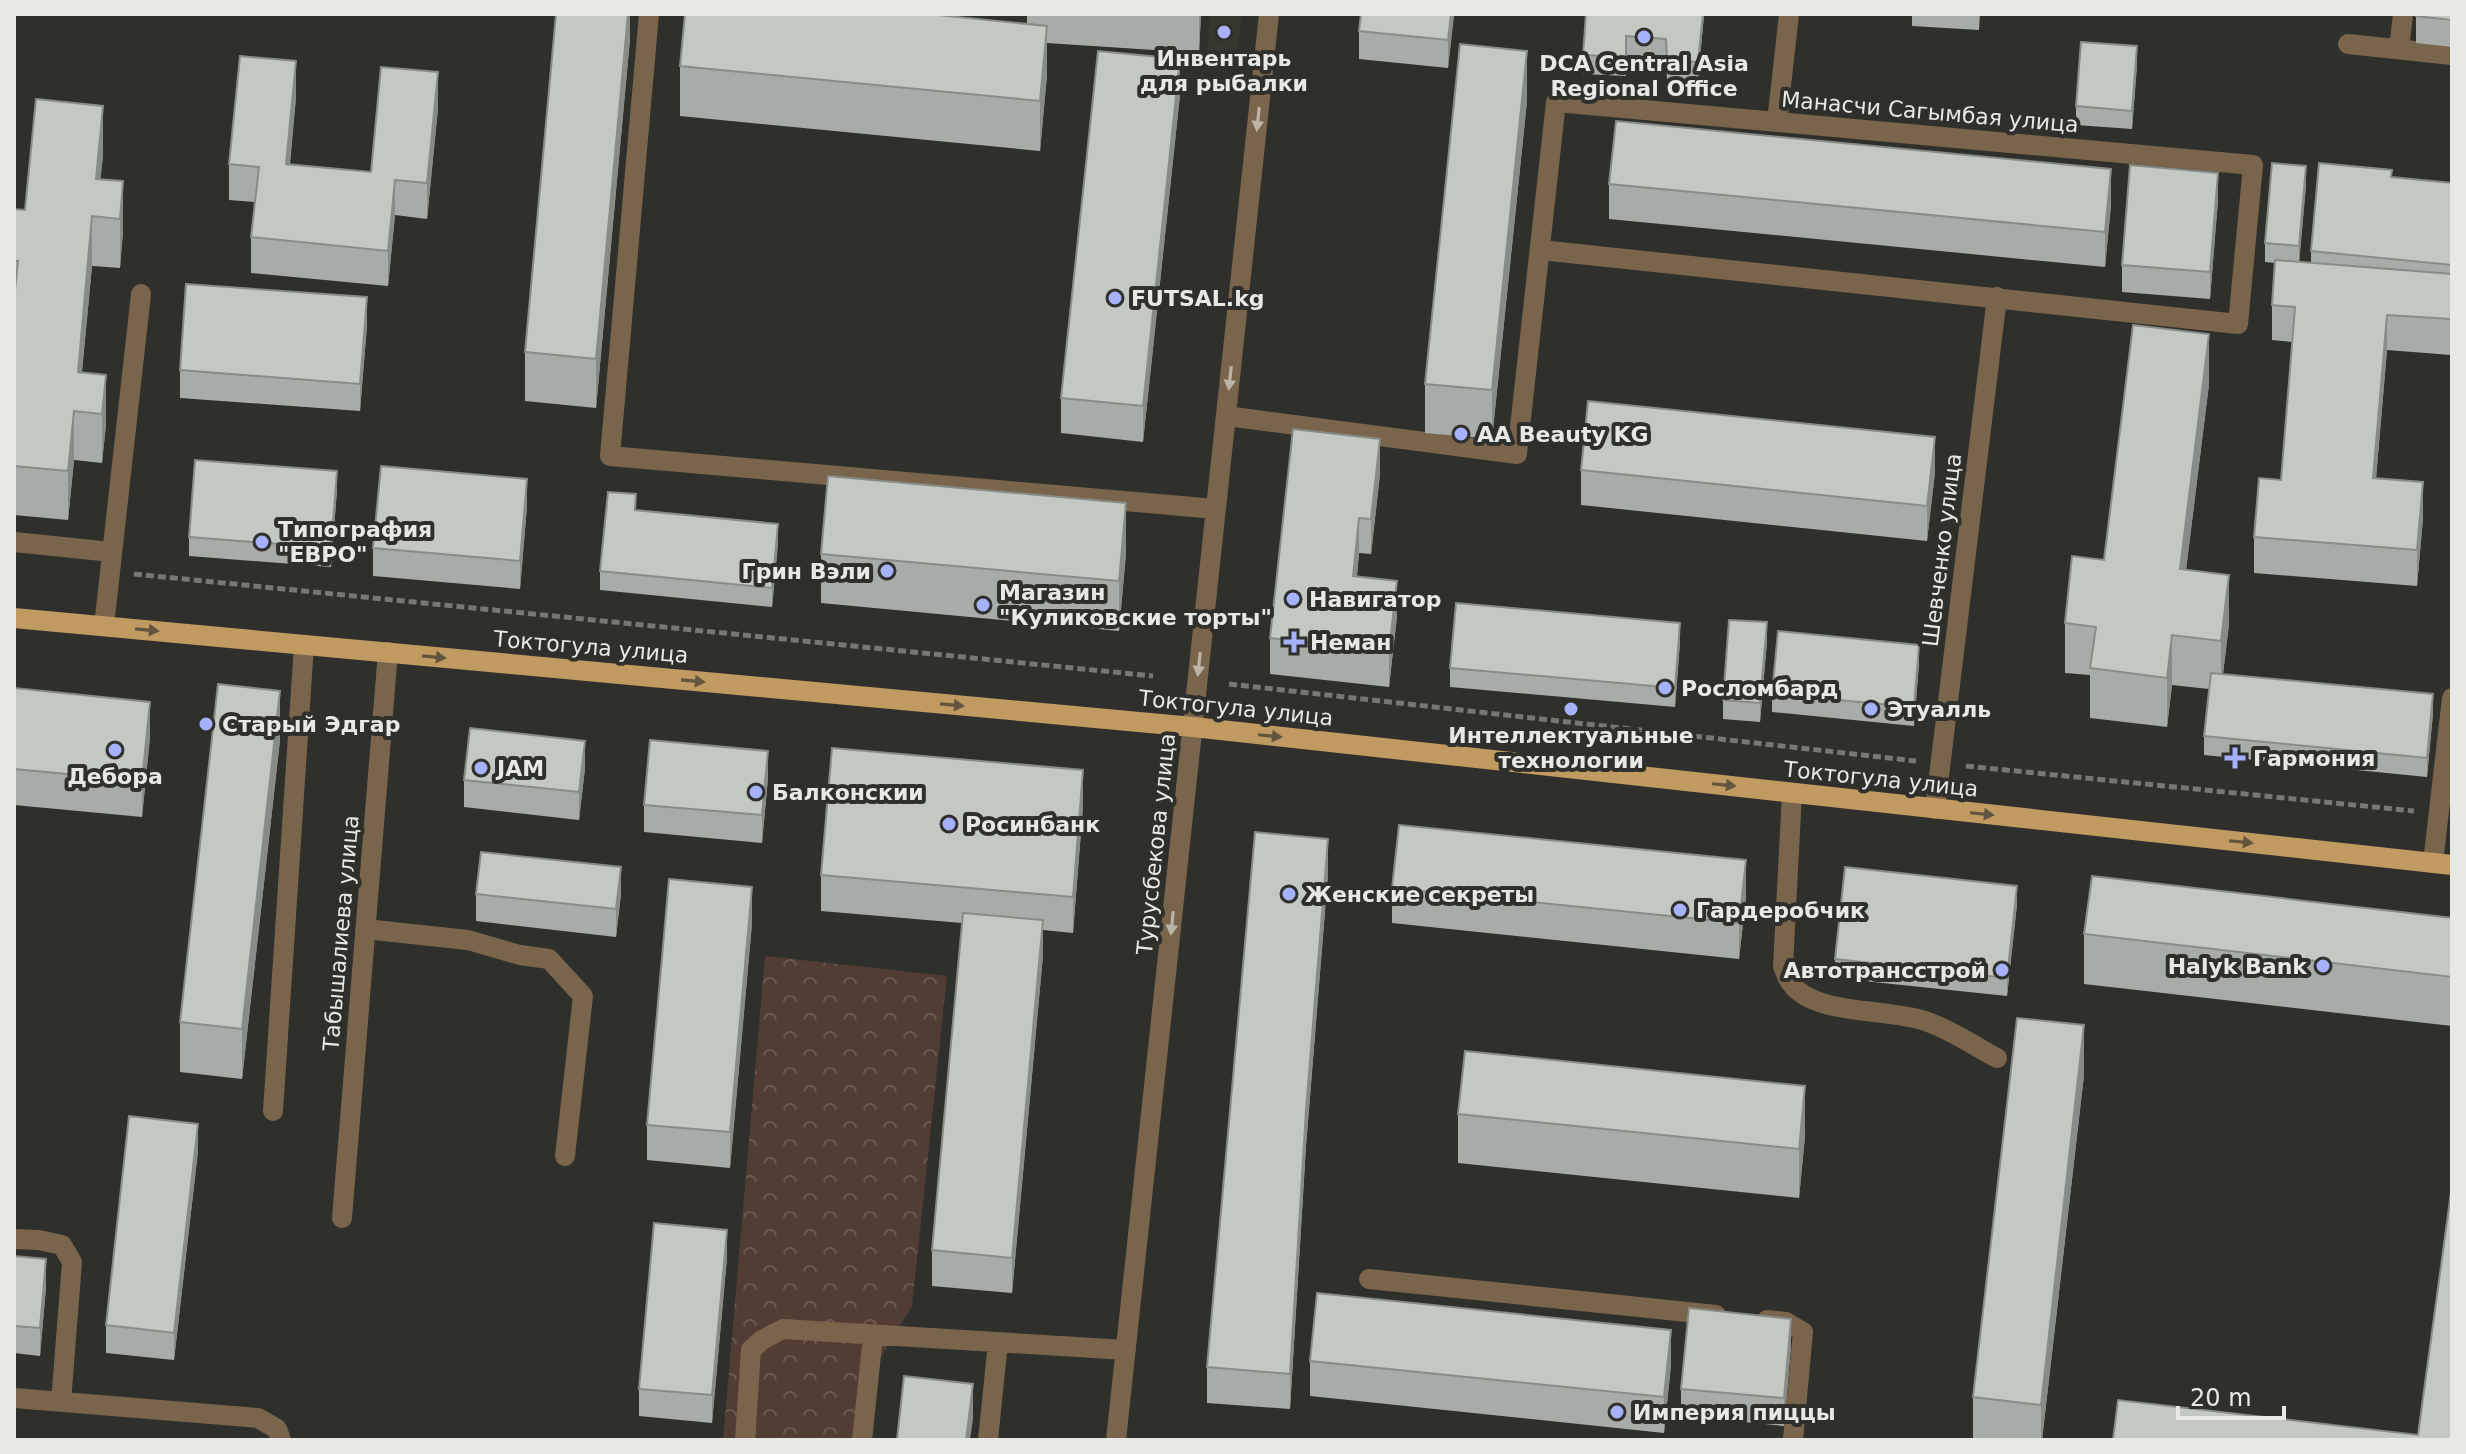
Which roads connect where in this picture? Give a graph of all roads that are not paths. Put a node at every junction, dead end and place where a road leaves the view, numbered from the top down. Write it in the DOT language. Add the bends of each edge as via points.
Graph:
graph roads {
  1 [pos="649,14"];
  2 [pos="1269,14"];
  3 [pos="1789,14"];
  4 [pos="2403,14"];
  5 [pos="2348,44"];
  6 [pos="2399,49"];
  7 [pos="2452,55"];
  8 [pos="1777,122"];
  9 [pos="1541,250"];
  10 [pos="141,294"];
  11 [pos="1997,297"];
  12 [pos="1226,416"];
  13 [pos="1216,509"];
  14 [pos="14,542"];
  15 [pos="111,562"];
  16 [pos="14,618"];
  17 [pos="104,626"];
  18 [pos="304,645"];
  19 [pos="388,652"];
  20 [pos="2452,698"];
  21 [pos="1193,727"];
  22 [pos="1792,793"];
  23 [pos="1935,809"];
  24 [pos="2443,864"];
  25 [pos="365,929"];
  26 [pos="1997,1058"];
  27 [pos="273,1111"];
  28 [pos="565,1156"];
  29 [pos="342,1218"];
  30 [pos="14,1239"];
  31 [pos="1369,1279"];
  32 [pos="873,1336"];
  33 [pos="998,1342"];
  34 [pos="1126,1350"];
  35 [pos="14,1398"];
  36 [pos="61,1402"];
  37 [pos="281,1440"];
  38 [pos="745,1440"];
  39 [pos="862,1440"];
  40 [pos="988,1440"];
  41 [pos="1116,1440"];
  42 [pos="1793,1440"];
  1 -- 13 [label="street" via="610,456"];
  2 -- 12 [label="street, Турусбекова улица, one-way"];
  3 -- 8 [label="street"];
  4 -- 6 [label="street"];
  5 -- 6 [label="street"];
  6 -- 7 [label="street"];
  8 -- 9 [label="street, Манасчи Сагымбая улица" via="1556,102"];
  8 -- 11 [label="street, Манасчи Сагымбая улица" via="2253,165 2238,324"];
  9 -- 11 [label="street"];
  9 -- 12 [label="street" via="1517,454"];
  10 -- 15 [label="street"];
  11 -- 23 [label="street, Шевченко улица"];
  12 -- 13 [label="street, Турусбекова улица"];
  13 -- 21 [label="street, Турусбекова улица, one-way"];
  14 -- 15 [label="street"];
  15 -- 17 [label="street"];
  16 -- 17 [label="main road, Токтогула улица"];
  17 -- 18 [label="main road, Токтогула улица, one-way"];
  18 -- 19 [label="main road, Токтогула улица"];
  18 -- 27 [label="street"];
  19 -- 21 [label="main road, Токтогула улица, one-way"];
  19 -- 25 [label="street, Табышалиева улица"];
  20 -- 24 [label="street" via="2439,814"];
  21 -- 22 [label="main road, Токтогула улица, one-way"];
  21 -- 34 [label="street, Турусбекова улица, one-way"];
  22 -- 23 [label="main road, Токтогула улица"];
  22 -- 26 [label="street" via="1783,966 1791,984 1829,1006 1928,1021"];
  23 -- 24 [label="main road, Токтогула улица, one-way"];
  25 -- 28 [label="street" via="468,940 549,959 583,996"];
  25 -- 29 [label="street, Табышалиева улица"];
  30 -- 36 [label="street" via="62,1245 72,1262"];
  31 -- 42 [label="street" via="1786,1322 1803,1332"];
  32 -- 33 [label="street"];
  32 -- 38 [label="street" via="783,1329 762,1340 751,1350"];
  32 -- 39 [label="street"];
  33 -- 34 [label="street"];
  33 -- 40 [label="street"];
  34 -- 41 [label="street, Турусбекова улица"];
  35 -- 36 [label="street"];
  36 -- 37 [label="street" via="258,1418 277,1429"];
}
